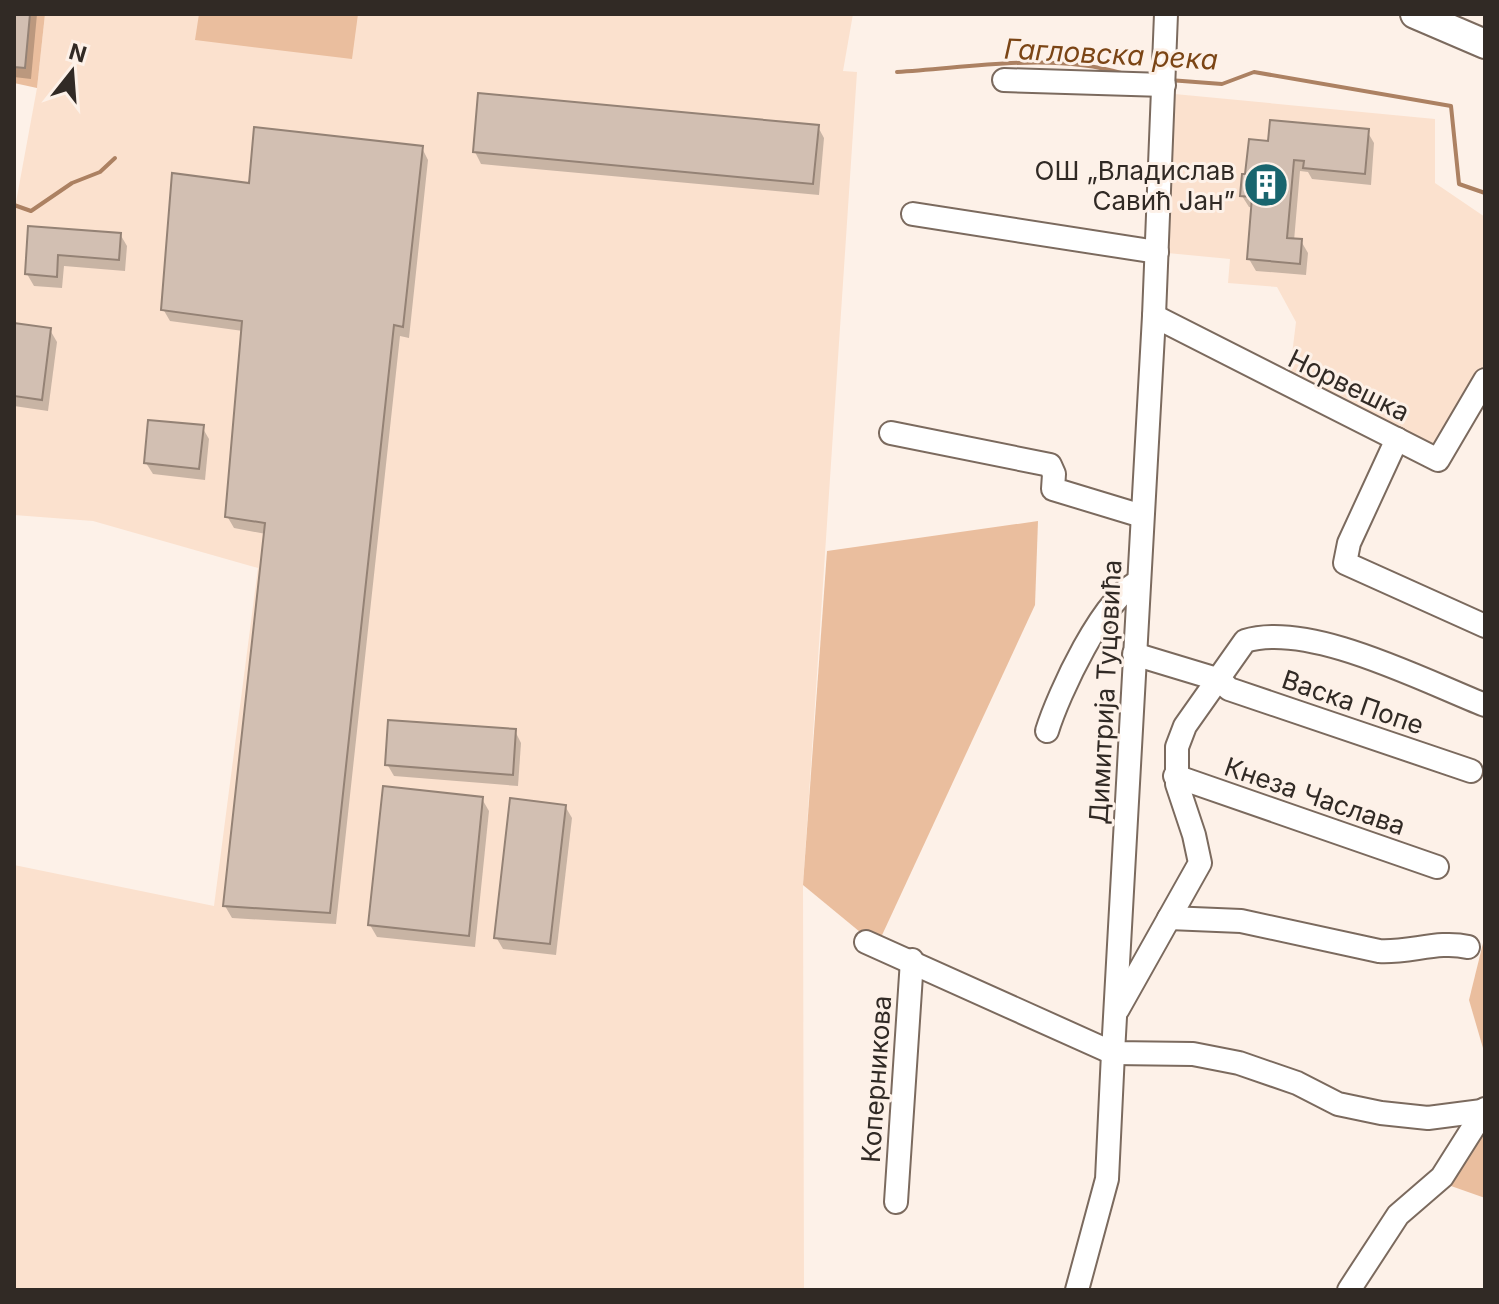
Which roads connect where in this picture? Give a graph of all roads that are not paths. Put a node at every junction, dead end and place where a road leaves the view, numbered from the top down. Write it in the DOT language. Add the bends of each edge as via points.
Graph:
graph roads {
  1 [pos="1166,14"];
  2 [pos="1415,14"];
  3 [pos="1485,44"];
  4 [pos="1004,80"];
  5 [pos="1164,89"];
  6 [pos="913,214"];
  7 [pos="1157,252"];
  8 [pos="1154,316"];
  9 [pos="1485,380"];
  10 [pos="891,433"];
  11 [pos="1397,439"];
  12 [pos="1142,516"];
  13 [pos="1139,582"];
  14 [pos="1485,626"];
  15 [pos="1134,654"];
  16 [pos="1220,680"];
  17 [pos="1485,705"];
  18 [pos="1047,731"];
  19 [pos="1471,771"];
  20 [pos="1175,776"];
  21 [pos="1437,867"];
  22 [pos="1169,918"];
  23 [pos="866,942"];
  24 [pos="1468,947"];
  25 [pos="912,960"];
  26 [pos="1116,1012"];
  27 [pos="1113,1053"];
  28 [pos="1484,1110"];
  29 [pos="1428,1118"];
  30 [pos="1460,1148"];
  31 [pos="896,1202"];
  32 [pos="1077,1290"];
  33 [pos="1349,1290"];
  1 -- 5 [label="street, Димитрија Туцовића"];
  2 -- 3 [label="main road"];
  4 -- 5 [label="street"];
  5 -- 7 [label="street, Димитрија Туцовића"];
  6 -- 7 [label="street"];
  7 -- 8 [label="street, Димитрија Туцовића"];
  8 -- 11 [label="street, Норвешка"];
  8 -- 12 [label="street, Димитрија Туцовића"];
  9 -- 11 [label="street, Норвешка" via="1438,460"];
  10 -- 12 [label="street" via="1050,465 1053,489"];
  11 -- 14 [label="street" via="1349,543 1345,563"];
  12 -- 13 [label="street, Димитрија Туцовића"];
  13 -- 15 [label="street, Димитрија Туцовића"];
  13 -- 18 [label="street" via="1121,593 1093,635 1060,694"];
  15 -- 16 [label="street, Васка Попе"];
  15 -- 26 [label="street, Димитрија Туцовића"];
  16 -- 17 [label="street" via="1245,641 1261,636 1300,638 1335,646"];
  16 -- 19 [label="street, Васка Попе" via="1229,689"];
  16 -- 20 [label="street" via="1180,736"];
  20 -- 21 [label="street, Кнеза Часлава"];
  20 -- 22 [label="street" via="1200,863"];
  22 -- 24 [label="street" via="1241,921 1379,951"];
  22 -- 26 [label="street"];
  23 -- 25 [label="street"];
  25 -- 27 [label="street"];
  25 -- 31 [label="street, Коперникова"];
  26 -- 27 [label="street, Димитрија Туцовића"];
  27 -- 29 [label="street" via="1193,1054 1239,1063 1338,1104"];
  27 -- 32 [label="street, Димитрија Туцовића" via="1107,1179"];
  28 -- 29 [label="street"];
  28 -- 30 [label="street"];
  29 -- 30 [label="street" via="1450,1129"];
  30 -- 33 [label="street" via="1442,1177 1398,1215"];
}
